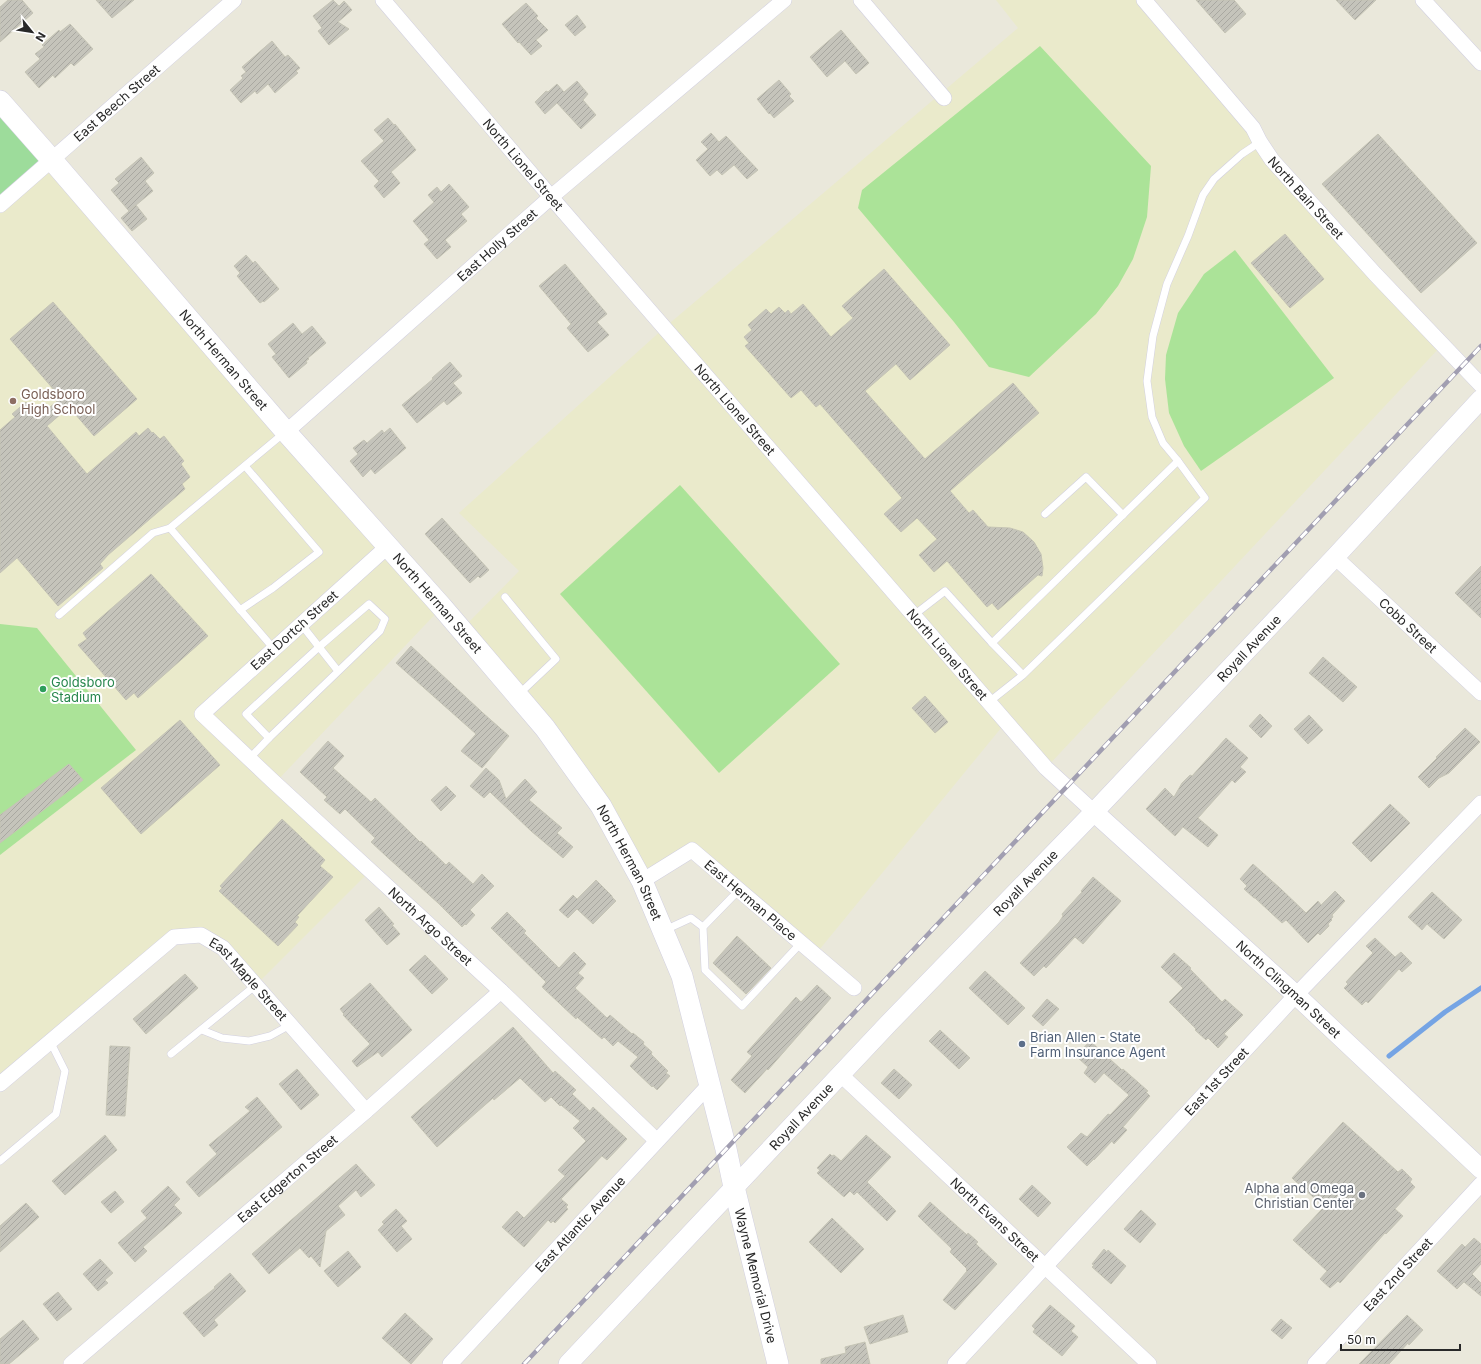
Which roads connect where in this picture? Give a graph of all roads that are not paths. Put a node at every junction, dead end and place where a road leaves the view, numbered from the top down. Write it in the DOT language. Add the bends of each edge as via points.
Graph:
graph roads {
  1 [pos="234,0"];
  2 [pos="383,0"];
  3 [pos="784,0"];
  4 [pos="862,0"];
  5 [pos="1144,0"];
  6 [pos="1423,0"];
  7 [pos="1481,63"];
  8 [pos="944,98"];
  9 [pos="0,100"];
  10 [pos="1260,142"];
  11 [pos="52,160"];
  12 [pos="551,197"];
  13 [pos="0,205"];
  14 [pos="1481,385"];
  15 [pos="1481,399"];
  16 [pos="286,432"];
  17 [pos="1178,461"];
  18 [pos="245,466"];
  19 [pos="1045,514"];
  20 [pos="1123,515"];
  21 [pos="170,528"];
  22 [pos="387,547"];
  23 [pos="1335,557"];
  24 [pos="505,597"];
  25 [pos="240,610"];
  26 [pos="59,615"];
  27 [pos="914,616"];
  28 [pos="301,624"];
  29 [pos="992,643"];
  30 [pos="319,647"];
  31 [pos="274,649"];
  32 [pos="338,672"];
  33 [pos="1023,675"];
  34 [pos="1481,693"];
  35 [pos="517,696"];
  36 [pos="989,702"];
  37 [pos="202,714"];
  38 [pos="269,738"];
  39 [pos="250,759"];
  40 [pos="1481,803"];
  41 [pos="1094,812"];
  42 [pos="642,881"];
  43 [pos="739,890"];
  44 [pos="703,927"];
  45 [pos="663,930"];
  46 [pos="801,943"];
  47 [pos="256,985"];
  48 [pos="854,988"];
  49 [pos="501,991"];
  50 [pos="1296,996"];
  51 [pos="290,1025"];
  52 [pos="202,1030"];
  53 [pos="50,1041"];
  54 [pos="171,1054"];
  55 [pos="841,1075"];
  56 [pos="0,1084"];
  57 [pos="710,1084"];
  58 [pos="366,1110"];
  59 [pos="656,1140"];
  60 [pos="0,1161"];
  61 [pos="1481,1169"];
  62 [pos="1481,1184"];
  63 [pos="734,1187"];
  64 [pos="1046,1267"];
  65 [pos="71,1364"];
  66 [pos="450,1364"];
  67 [pos="568,1364"];
  68 [pos="778,1364"];
  69 [pos="955,1364"];
  70 [pos="1149,1364"];
  71 [pos="1315,1364"];
  1 -- 11 [label="street, East Beech Street"];
  2 -- 12 [label="street, North Lionel Street"];
  3 -- 12 [label="street, East Holly Street"];
  4 -- 8 [label="street"];
  5 -- 10 [label="street, North Bain Street" via="1253,128"];
  6 -- 7 [label="street"];
  9 -- 11 [label="main road, North Herman Street"];
  10 -- 14 [label="street, North Bain Street" via="1272,160 1375,274"];
  10 -- 17 [label="lane" via="1214,179 1203,195 1167,284 1155,329 1147,381 1152,417 1163,443"];
  11 -- 13 [label="street, East Beech Street"];
  11 -- 16 [label="main road, North Herman Street"];
  12 -- 16 [label="street, East Holly Street"];
  12 -- 27 [label="street, North Lionel Street"];
  15 -- 23 [label="street, Royall Avenue"];
  16 -- 18 [label="lane"];
  16 -- 22 [label="main road, North Herman Street"];
  17 -- 20 [label="lane"];
  17 -- 33 [label="lane" via="1205,498"];
  18 -- 21 [label="lane"];
  18 -- 25 [label="lane" via="319,552"];
  19 -- 20 [label="lane" via="1086,477"];
  20 -- 29 [label="lane"];
  21 -- 25 [label="lane"];
  21 -- 26 [label="lane" via="154,533"];
  22 -- 28 [label="street, East Dortch Street"];
  22 -- 35 [label="main road, North Herman Street"];
  23 -- 34 [label="street, Cobb Street"];
  23 -- 41 [label="street, Royall Avenue"];
  24 -- 35 [label="lane" via="556,659"];
  25 -- 31 [label="lane"];
  27 -- 29 [label="lane" via="945,591"];
  27 -- 36 [label="street, North Lionel Street"];
  28 -- 30 [label="lane"];
  28 -- 31 [label="street, East Dortch Street"];
  29 -- 33 [label="lane"];
  30 -- 32 [label="lane"];
  30 -- 32 [label="lane" via="369,604 384,619 380,631"];
  30 -- 38 [label="lane" via="246,714"];
  31 -- 37 [label="street, East Dortch Street"];
  32 -- 38 [label="lane"];
  33 -- 36 [label="lane"];
  35 -- 42 [label="main road, North Herman Street" via="545,728 601,806"];
  36 -- 41 [label="street, North Lionel Street" via="1046,768"];
  37 -- 39 [label="street, North Argo Street"];
  38 -- 39 [label="lane"];
  39 -- 49 [label="street, North Argo Street"];
  40 -- 50 [label="street, East 1st Street"];
  41 -- 50 [label="street, North Clingman Street"];
  41 -- 55 [label="street, Royall Avenue" via="889,1022"];
  42 -- 43 [label="street, East Herman Place" via="692,850"];
  42 -- 45 [label="main road, North Herman Street"];
  43 -- 44 [label="lane"];
  43 -- 46 [label="street, East Herman Place"];
  44 -- 45 [label="lane" via="691,918"];
  44 -- 46 [label="lane" via="705,970 742,1006"];
  45 -- 57 [label="main road, North Herman Street" via="682,976"];
  46 -- 48 [label="street, East Herman Place"];
  47 -- 51 [label="street, East Maple Street"];
  47 -- 52 [label="lane"];
  47 -- 53 [label="street, East Maple Street" via="223,948 201,935 174,937"];
  49 -- 58 [label="street, East Edgerton Street"];
  49 -- 59 [label="street, North Argo Street"];
  50 -- 61 [label="street, North Clingman Street"];
  50 -- 64 [label="street, East 1st Street"];
  51 -- 52 [label="lane" via="270,1036 249,1041 222,1038"];
  51 -- 58 [label="street, East Maple Street"];
  52 -- 54 [label="lane"];
  53 -- 56 [label="street, East Maple Street"];
  53 -- 60 [label="lane" via="65,1071 56,1114"];
  55 -- 63 [label="street, Royall Avenue"];
  55 -- 64 [label="street, North Evans Street"];
  57 -- 59 [label="street, East Atlantic Avenue"];
  57 -- 63 [label="main road, North Herman Street"];
  58 -- 65 [label="street, East Edgerton Street"];
  59 -- 66 [label="street, East Atlantic Avenue"];
  62 -- 71 [label="street, East 2nd Street"];
  63 -- 67 [label="street, Royall Avenue"];
  63 -- 68 [label="main road, Wayne Memorial Drive"];
  64 -- 69 [label="street, East 1st Street"];
  64 -- 70 [label="street, North Evans Street"];
}
